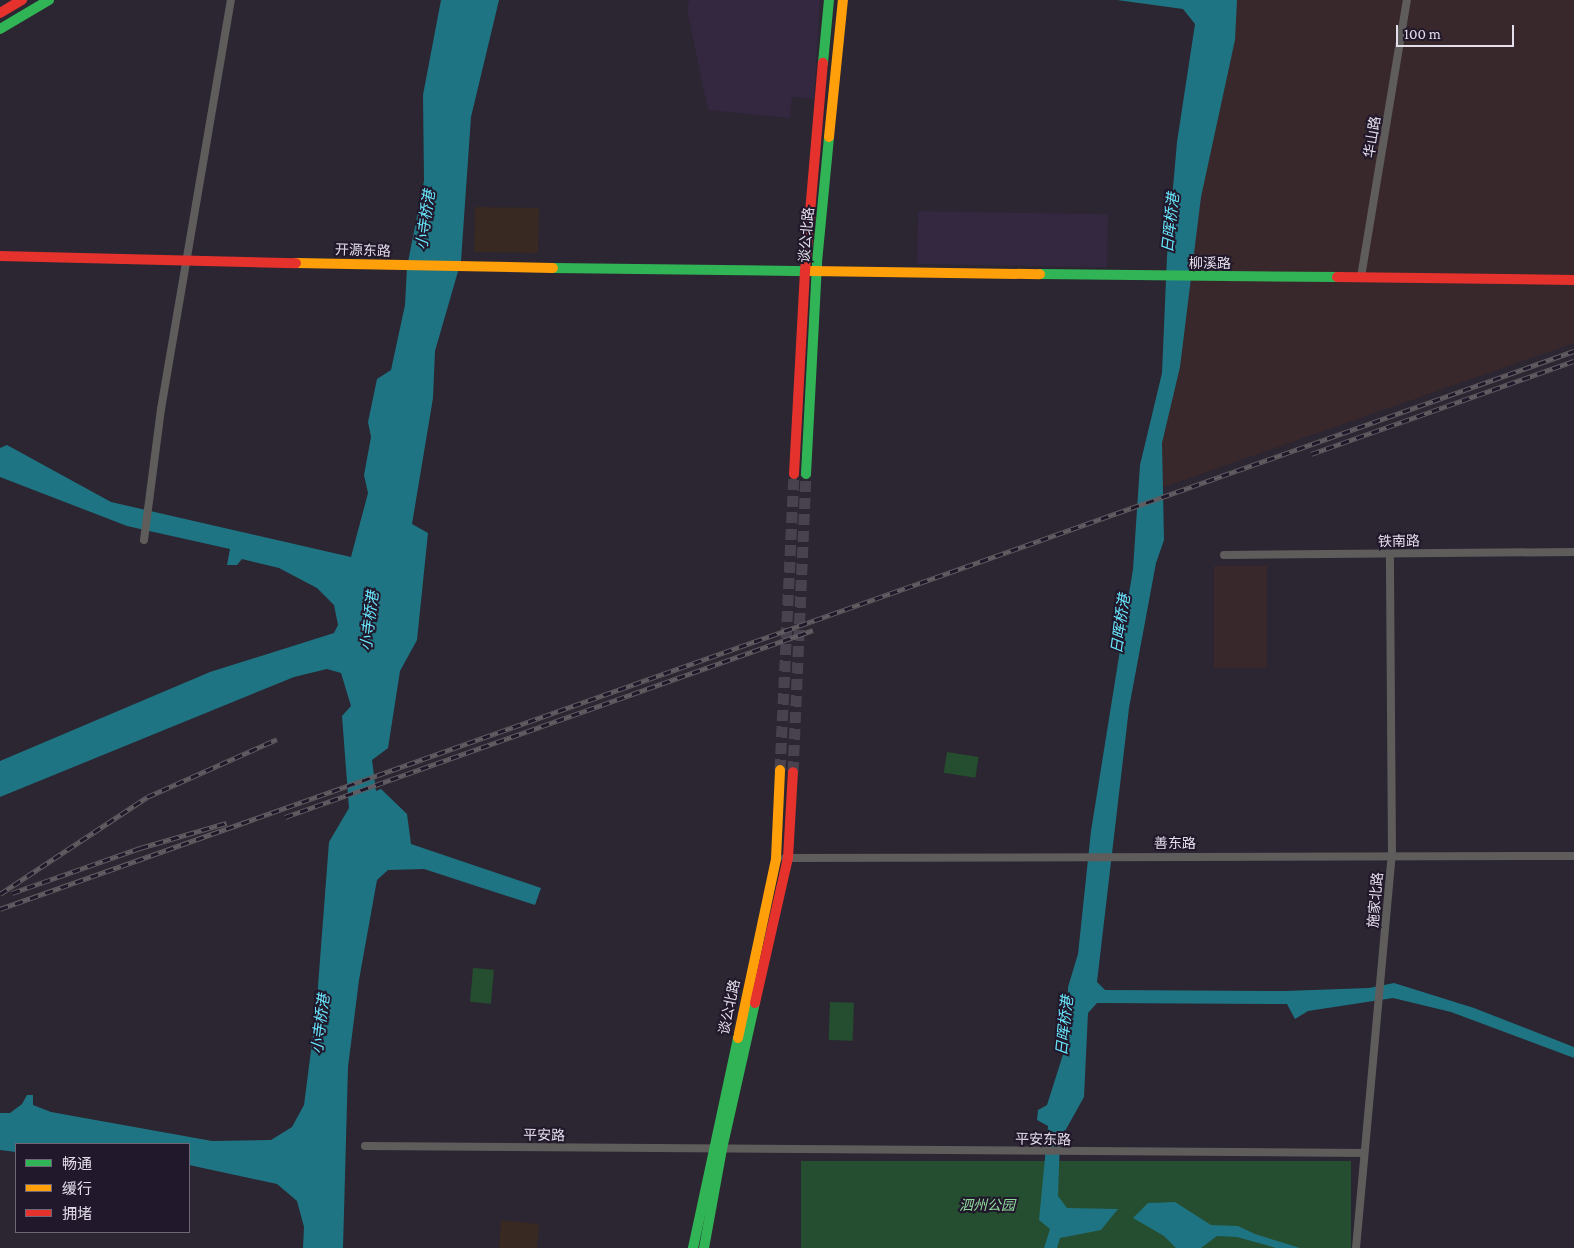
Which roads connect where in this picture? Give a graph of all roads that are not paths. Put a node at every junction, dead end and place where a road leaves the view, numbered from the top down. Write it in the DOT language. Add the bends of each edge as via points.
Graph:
graph roads {
  1 [pos="22,0"];
  2 [pos="49,0"];
  3 [pos="231,0"];
  4 [pos="829,0"];
  5 [pos="842,0"];
  6 [pos="1407,0"];
  7 [pos="0,13"];
  8 [pos="0,29"];
  9 [pos="0,256"];
  10 [pos="187,258"];
  11 [pos="805,271"];
  12 [pos="816,272"];
  13 [pos="1361,277"];
  14 [pos="1574,280"];
  15 [pos="794,474"];
  16 [pos="806,474"];
  17 [pos="144,540"];
  18 [pos="1574,552"];
  19 [pos="1390,554"];
  20 [pos="1224,556"];
  21 [pos="780,770"];
  22 [pos="793,772"];
  23 [pos="1392,855"];
  24 [pos="1574,856"];
  25 [pos="788,858"];
  26 [pos="776,859"];
  27 [pos="365,1146"];
  28 [pos="717,1150"];
  29 [pos="1364,1153"];
  30 [pos="693,1248"];
  31 [pos="704,1248"];
  32 [pos="1356,1248"];
  1 -- 7 [label="main road"];
  2 -- 8 [label="main road"];
  3 -- 10 [label="street"];
  4 -- 11 [label="main road, 谈公北路"];
  5 -- 12 [label="main road, 谈公北路"];
  6 -- 13 [label="street, 华山路"];
  9 -- 10 [label="main road, 开源东路"];
  10 -- 11 [label="main road, 开源东路" via="385,265"];
  10 -- 17 [label="street" via="147,502"];
  11 -- 12 [label="main road, 开源东路"];
  11 -- 15 [label="main road, 谈公北路"];
  12 -- 13 [label="main road, 柳溪路"];
  12 -- 16 [label="main road, 谈公北路"];
  13 -- 14 [label="main road, 柳溪路"];
  18 -- 19 [label="street, 铁南路"];
  19 -- 20 [label="street, 铁南路"];
  19 -- 23 [label="street, 施家北路"];
  21 -- 26 [label="main road, 谈公北路"];
  22 -- 25 [label="main road, 谈公北路"];
  23 -- 24 [label="street, 善东路"];
  23 -- 25 [label="street, 善东路"];
  23 -- 29 [label="street, 施家北路"];
  25 -- 26 [label="street, 善东路"];
  25 -- 28 [label="main road, 谈公北路"];
  26 -- 28 [label="main road, 谈公北路"];
  27 -- 28 [label="street, 平安路"];
  28 -- 29 [label="street, 平安东路"];
  28 -- 30 [label="main road, 谈公北路"];
  28 -- 31 [label="main road, 谈公北路"];
  29 -- 32 [label="street, 施家北路"];
}
